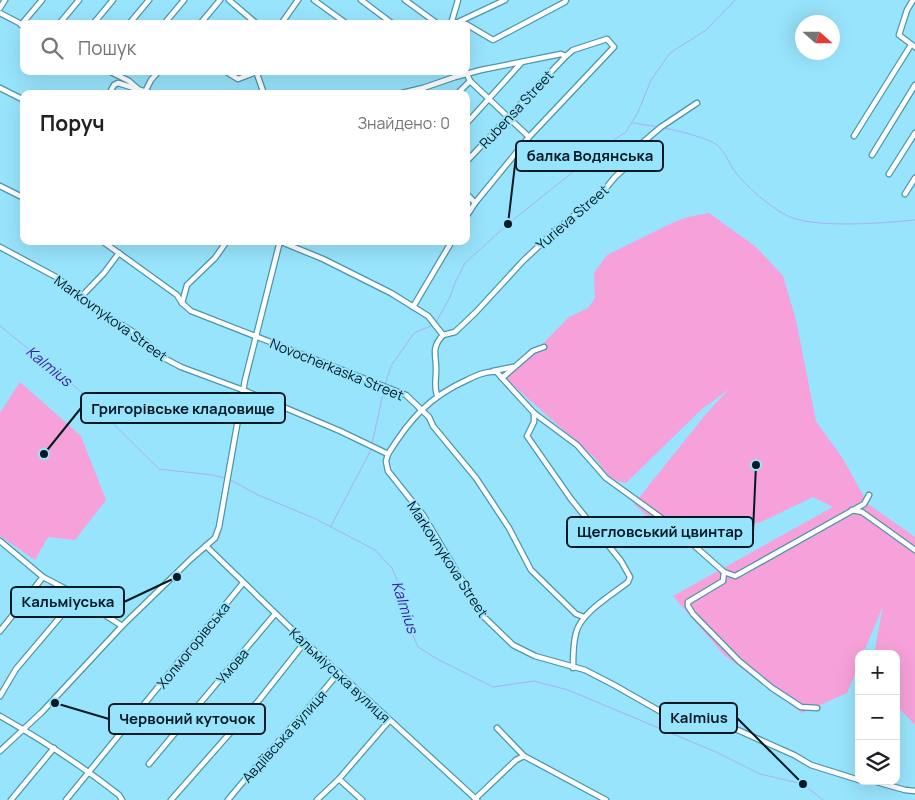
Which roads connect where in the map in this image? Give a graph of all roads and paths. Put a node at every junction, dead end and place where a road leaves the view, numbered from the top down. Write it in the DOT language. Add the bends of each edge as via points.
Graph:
graph roads {
  1 [pos="5,0"];
  2 [pos="42,0"];
  3 [pos="79,0"];
  4 [pos="113,0"];
  5 [pos="148,0"];
  6 [pos="184,0"];
  7 [pos="220,0"];
  8 [pos="229,0"];
  9 [pos="298,0"];
  10 [pos="314,0"];
  11 [pos="361,0"];
  12 [pos="405,0"];
  13 [pos="458,0"];
  14 [pos="505,0"];
  15 [pos="913,0"];
  16 [pos="566,1"];
  17 [pos="0,8"];
  18 [pos="0,13"];
  19 [pos="27,20"];
  20 [pos="62,20"];
  21 [pos="96,20"];
  22 [pos="132,20"];
  23 [pos="167,20"];
  24 [pos="203,20"];
  25 [pos="252,20"];
  26 [pos="284,20"];
  27 [pos="342,20"];
  28 [pos="388,20"];
  29 [pos="432,20"];
  30 [pos="454,20"];
  31 [pos="470,20"];
  32 [pos="20,23"];
  33 [pos="470,26"];
  34 [pos="913,46"];
  35 [pos="566,56"];
  36 [pos="522,62"];
  37 [pos="470,73"];
  38 [pos="116,75"];
  39 [pos="156,75"];
  40 [pos="232,75"];
  41 [pos="248,75"];
  42 [pos="257,75"];
  43 [pos="464,75"];
  44 [pos="467,75"];
  45 [pos="120,77"];
  46 [pos="470,81"];
  47 [pos="915,85"];
  48 [pos="0,88"];
  49 [pos="423,88"];
  50 [pos="111,90"];
  51 [pos="140,90"];
  52 [pos="142,90"];
  53 [pos="144,90"];
  54 [pos="263,90"];
  55 [pos="415,90"];
  56 [pos="461,90"];
  57 [pos="20,98"];
  58 [pos="489,99"];
  59 [pos="697,103"];
  60 [pos="509,118"];
  61 [pos="470,120"];
  62 [pos="915,133"];
  63 [pos="854,136"];
  64 [pos="529,137"];
  65 [pos="872,154"];
  66 [pos="470,158"];
  67 [pos="890,174"];
  68 [pos="915,178"];
  69 [pos="0,186"];
  70 [pos="905,194"];
  71 [pos="20,196"];
  72 [pos="470,198"];
  73 [pos="474,203"];
  74 [pos="470,210"];
  75 [pos="108,245"];
  76 [pos="225,245"];
  77 [pos="279,245"];
  78 [pos="290,245"];
  79 [pos="450,245"];
  80 [pos="0,246"];
  81 [pos="119,253"];
  82 [pos="81,297"];
  83 [pos="182,303"];
  84 [pos="413,306"];
  85 [pos="443,334"];
  86 [pos="256,337"];
  87 [pos="544,347"];
  88 [pos="515,367"];
  89 [pos="489,371"];
  90 [pos="502,378"];
  91 [pos="243,390"];
  92 [pos="437,396"];
  93 [pos="422,410"];
  94 [pos="534,413"];
  95 [pos="388,454"];
  96 [pos="869,495"];
  97 [pos="852,510"];
  98 [pos="0,540"];
  99 [pos="206,546"];
  100 [pos="915,550"];
  101 [pos="724,572"];
  102 [pos="43,577"];
  103 [pos="243,583"];
  104 [pos="78,598"];
  105 [pos="275,614"];
  106 [pos="584,617"];
  107 [pos="122,626"];
  108 [pos="0,631"];
  109 [pos="305,642"];
  110 [pos="573,668"];
  111 [pos="339,672"];
  112 [pos="0,696"];
  113 [pos="817,708"];
  114 [pos="0,716"];
  115 [pos="389,721"];
  116 [pos="497,728"];
  117 [pos="23,729"];
  118 [pos="54,748"];
  119 [pos="0,751"];
  120 [pos="524,756"];
  121 [pos="149,764"];
  122 [pos="89,772"];
  123 [pos="339,779"];
  124 [pos="855,779"];
  125 [pos="887,785"];
  126 [pos="915,790"];
  127 [pos="474,799"];
  128 [pos="11,800"];
  129 [pos="66,800"];
  130 [pos="122,800"];
  131 [pos="171,800"];
  132 [pos="228,800"];
  133 [pos="317,800"];
  134 [pos="362,800"];
  135 [pos="606,800"];
  1 -- 17 [label="street"];
  2 -- 19 [label="street"];
  3 -- 20 [label="street"];
  4 -- 21 [label="street"];
  5 -- 22 [label="street"];
  6 -- 23 [label="street"];
  7 -- 24 [label="street"];
  8 -- 25 [label="street"];
  9 -- 26 [label="street"];
  10 -- 27 [label="street"];
  11 -- 28 [label="street"];
  12 -- 29 [label="street"];
  13 -- 30 [label="street"];
  14 -- 31 [label="street"];
  15 -- 34 [label="street" via="899,35"];
  16 -- 33 [label="street" via="493,40"];
  18 -- 32 [label="street"];
  34 -- 63 [label="street"];
  35 -- 36 [label="street" via="561,54"];
  35 -- 60 [label="street, Rubensa Street"];
  35 -- 64 [label="street" via="573,50 607,39 614,47"];
  36 -- 37 [label="street"];
  36 -- 58 [label="street"];
  38 -- 45 [label="street"];
  39 -- 53 [label="street"];
  40 -- 41 [label="street" via="238,79"];
  42 -- 54 [label="street"];
  43 -- 49 [label="street"];
  44 -- 46 [label="street"];
  45 -- 52 [label="street"];
  46 -- 56 [label="street"];
  46 -- 58 [label="street"];
  47 -- 65 [label="street"];
  48 -- 57 [label="street"];
  49 -- 55 [label="street"];
  50 -- 51 [label="street" via="118,83"];
  58 -- 60 [label="street"];
  58 -- 61 [label="street"];
  59 -- 85 [label="street, Yurieva Street" via="641,144 645,150 615,176 601,194 523,260 455,332"];
  60 -- 64 [label="street"];
  60 -- 66 [label="street, Rubensa Street"];
  62 -- 67 [label="street"];
  64 -- 73 [label="street"];
  68 -- 70 [label="street"];
  69 -- 71 [label="street"];
  72 -- 73 [label="street"];
  73 -- 74 [label="street"];
  75 -- 81 [label="street, Novocherkaska Street"];
  76 -- 83 [label="street" via="187,285"];
  77 -- 86 [label="street"];
  78 -- 84 [label="street"];
  79 -- 84 [label="street"];
  80 -- 82 [label="street, Markovnykova Street" via="56,278"];
  81 -- 82 [label="street"];
  81 -- 83 [label="street, Novocherkaska Street" via="177,295"];
  82 -- 91 [label="street, Markovnykova Street" via="138,335 162,357"];
  83 -- 86 [label="street, Novocherkaska Street" via="192,311"];
  84 -- 85 [label="street"];
  85 -- 92 [label="street" via="434,353 437,370 434,389"];
  86 -- 91 [label="street"];
  86 -- 93 [label="street, Novocherkaska Street" via="406,395"];
  87 -- 88 [label="street" via="533,351"];
  88 -- 89 [label="street"];
  88 -- 90 [label="street"];
  89 -- 90 [label="street" via="497,372"];
  89 -- 92 [label="street"];
  90 -- 94 [label="street"];
  91 -- 95 [label="street, Markovnykova Street"];
  91 -- 99 [label="street" via="219,527 215,538"];
  92 -- 93 [label="street"];
  93 -- 95 [label="street"];
  93 -- 106 [label="street, Novocherkaska Street" via="476,478 509,528 531,570 576,614"];
  94 -- 101 [label="street" via="577,445 606,478 671,525"];
  94 -- 106 [label="street" via="534,422 527,436 630,577"];
  95 -- 110 [label="street, Markovnykova Street" via="388,471 422,515 484,617 518,648"];
  96 -- 97 [label="street" via="864,504"];
  97 -- 100 [label="street" via="862,512"];
  97 -- 101 [label="street" via="735,576"];
  98 -- 102 [label="street"];
  99 -- 103 [label="street, Кальміуська вулиця"];
  99 -- 107 [label="street"];
  101 -- 113 [label="street" via="723,581 688,602 693,614 739,661 772,688 801,707"];
  102 -- 104 [label="street"];
  102 -- 108 [label="street"];
  103 -- 105 [label="street, Кальміуська вулиця"];
  103 -- 122 [label="street, Холмогорівська"];
  104 -- 107 [label="street"];
  104 -- 112 [label="street" via="16,669"];
  105 -- 109 [label="street, Кальміуська вулиця"];
  105 -- 121 [label="street, Умова"];
  106 -- 110 [label="street" via="576,632"];
  107 -- 117 [label="street"];
  109 -- 111 [label="street, Кальміуська вулиця"];
  109 -- 131 [label="street"];
  110 -- 124 [label="street, Markovnykova Street" via="585,670 680,722 731,727 811,765"];
  111 -- 115 [label="street, Кальміуська вулиця"];
  111 -- 132 [label="street, Авдіївська вулиця"];
  114 -- 117 [label="street"];
  115 -- 123 [label="street"];
  115 -- 127 [label="street, Кальміуська вулиця"];
  116 -- 120 [label="street"];
  117 -- 118 [label="street"];
  117 -- 119 [label="street"];
  118 -- 122 [label="street"];
  118 -- 128 [label="street"];
  120 -- 127 [label="street"];
  120 -- 135 [label="street"];
  122 -- 129 [label="street, Холмогорівська"];
  122 -- 130 [label="street"];
  123 -- 133 [label="street"];
  123 -- 134 [label="street"];
  125 -- 126 [label="street"];
}
